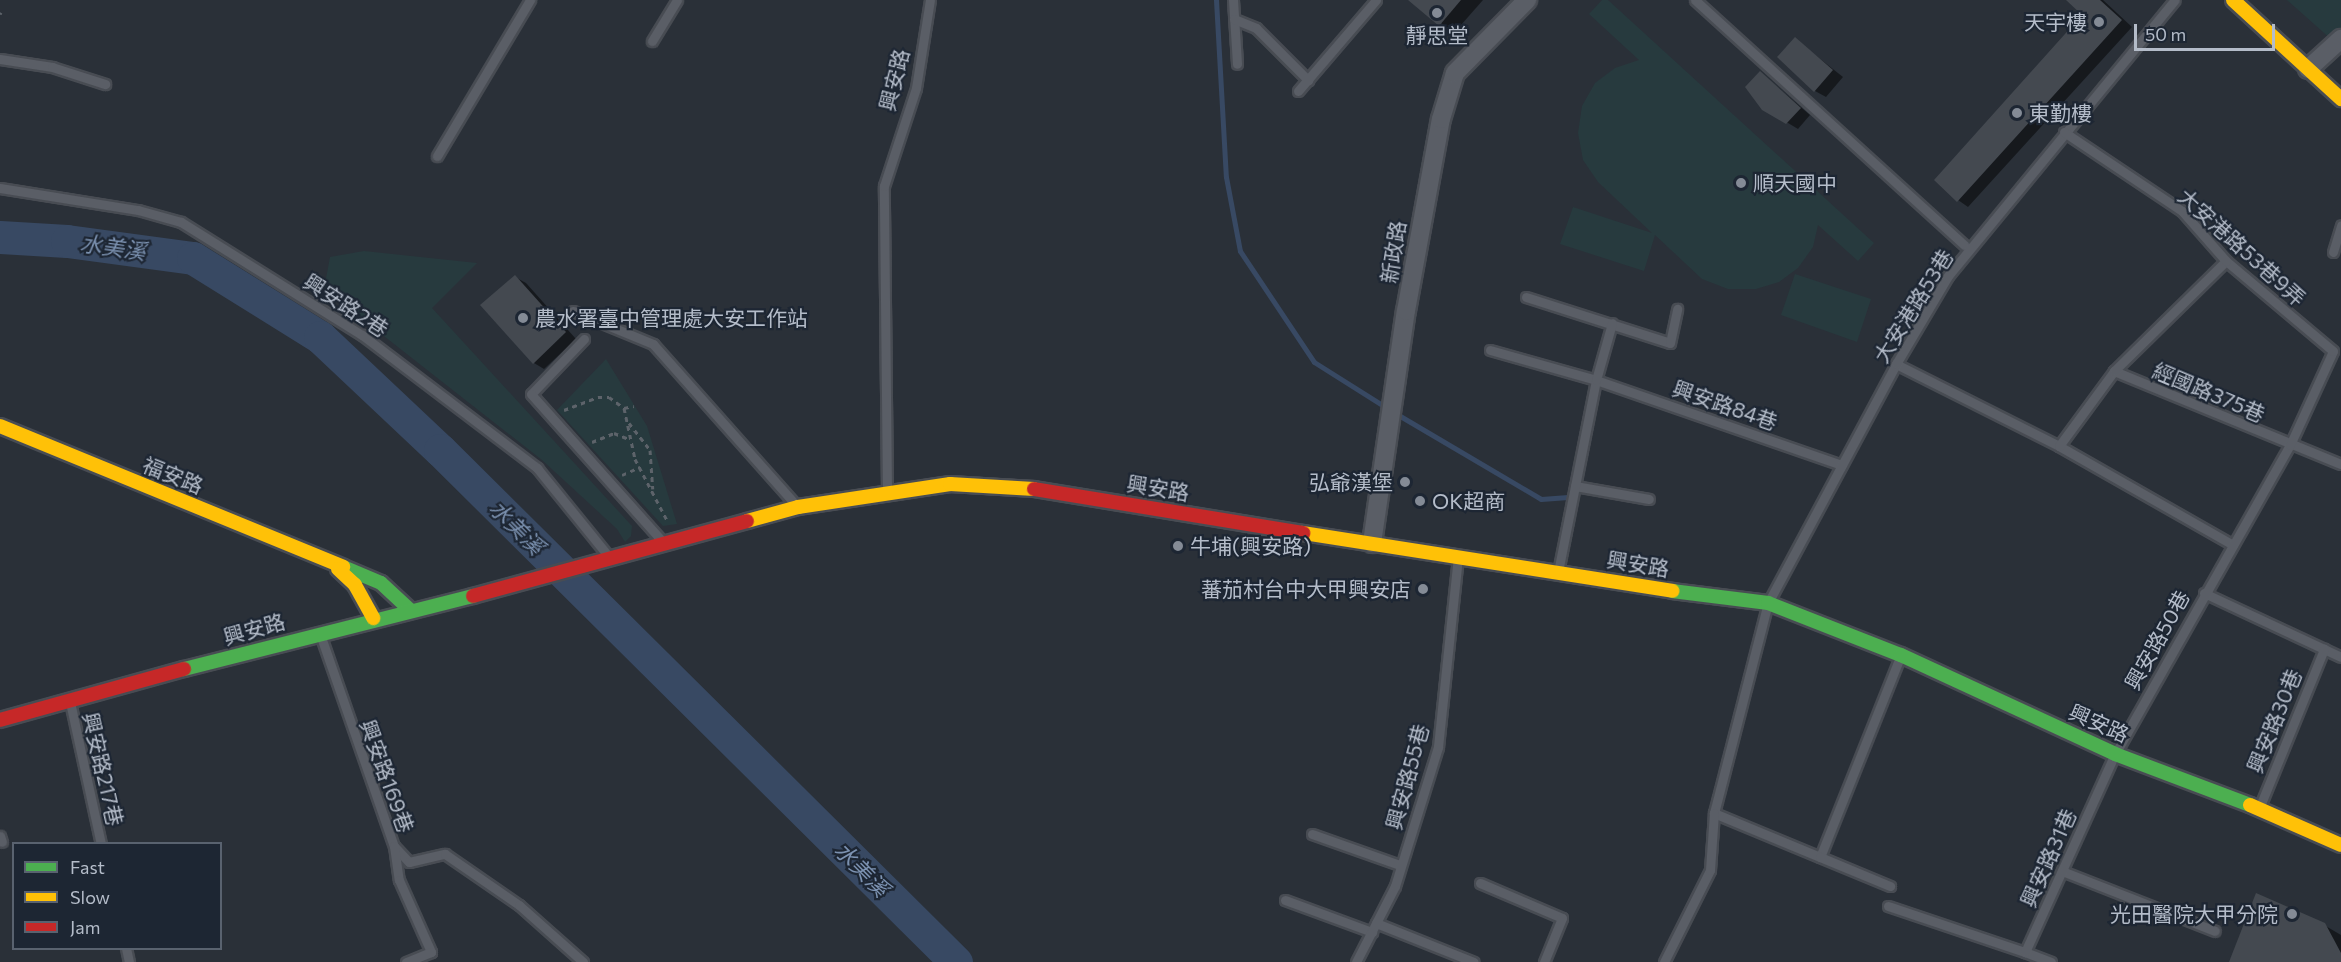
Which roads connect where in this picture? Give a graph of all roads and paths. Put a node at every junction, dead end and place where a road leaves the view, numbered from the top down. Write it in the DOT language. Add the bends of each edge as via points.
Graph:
graph roads {
  1 [pos="530,0"];
  2 [pos="677,0"];
  3 [pos="930,0"];
  4 [pos="1233,0"];
  5 [pos="1376,0"];
  6 [pos="1527,0"];
  7 [pos="1695,0"];
  8 [pos="2175,0"];
  9 [pos="2233,0"];
  10 [pos="1234,19"];
  11 [pos="2341,39"];
  12 [pos="652,41"];
  13 [pos="0,59"];
  14 [pos="1237,64"];
  15 [pos="2308,69"];
  16 [pos="1308,80"];
  17 [pos="105,84"];
  18 [pos="1298,91"];
  19 [pos="2341,99"];
  20 [pos="2064,132"];
  21 [pos="437,156"];
  22 [pos="0,188"];
  23 [pos="2341,225"];
  24 [pos="1964,245"];
  25 [pos="2333,252"];
  26 [pos="2226,261"];
  27 [pos="1526,297"];
  28 [pos="1677,309"];
  29 [pos="573,311"];
  30 [pos="1612,323"];
  31 [pos="584,339"];
  32 [pos="1490,350"];
  33 [pos="1896,364"];
  34 [pos="2114,371"];
  35 [pos="1596,380"];
  36 [pos="634,405"];
  37 [pos="624,408"];
  38 [pos="552,418"];
  39 [pos="627,422"];
  40 [pos="0,426"];
  41 [pos="629,439"];
  42 [pos="2290,445"];
  43 [pos="2059,446"];
  44 [pos="582,452"];
  45 [pos="2341,464"];
  46 [pos="1842,465"];
  47 [pos="640,467"];
  48 [pos="610,483"];
  49 [pos="1575,486"];
  50 [pos="653,489"];
  51 [pos="887,491"];
  52 [pos="1649,499"];
  53 [pos="798,507"];
  54 [pos="670,526"];
  55 [pos="1372,543"];
  56 [pos="665,544"];
  57 [pos="2233,545"];
  58 [pos="1459,556"];
  59 [pos="612,560"];
  60 [pos="331,563"];
  61 [pos="1558,572"];
  62 [pos="2204,593"];
  63 [pos="1768,603"];
  64 [pos="411,611"];
  65 [pos="373,618"];
  66 [pos="319,632"];
  67 [pos="2324,649"];
  68 [pos="1901,655"];
  69 [pos="2341,657"];
  70 [pos="70,702"];
  71 [pos="0,720"];
  72 [pos="2115,754"];
  73 [pos="2259,808"];
  74 [pos="1714,813"];
  75 [pos="1312,834"];
  76 [pos="101,842"];
  77 [pos="2341,845"];
  78 [pos="394,846"];
  79 [pos="1820,857"];
  80 [pos="1400,865"];
  81 [pos="2062,871"];
  82 [pos="1480,883"];
  83 [pos="1890,886"];
  84 [pos="1285,900"];
  85 [pos="1888,906"];
  86 [pos="1374,927"];
  87 [pos="2215,931"];
  88 [pos="2025,952"];
  89 [pos="406,962"];
  90 [pos="583,962"];
  91 [pos="1356,962"];
  92 [pos="1474,962"];
  93 [pos="1544,962"];
  94 [pos="1664,962"];
  95 [pos="2051,962"];
  1 -- 21 [label="lane"];
  2 -- 12 [label="lane"];
  3 -- 51 [label="lane, 興安路" via="916,88 884,186"];
  4 -- 10 [label="lane"];
  5 -- 16 [label="lane"];
  6 -- 55 [label="street, 新政路" via="1455,73 1441,119 1406,311"];
  7 -- 24 [label="lane"];
  8 -- 20 [label="lane, 大安港路53巷"];
  9 -- 15 [label="street"];
  10 -- 14 [label="lane"];
  10 -- 16 [label="lane" via="1256,27"];
  11 -- 15 [label="street"];
  13 -- 17 [label="lane" via="52,67"];
  15 -- 19 [label="street"];
  16 -- 18 [label="lane"];
  20 -- 26 [label="lane, 大安港路53巷9弄" via="2182,211"];
  20 -- 33 [label="lane, 大安港路53巷" via="1948,276"];
  22 -- 59 [label="lane, 興安路2巷" via="138,210 181,222 362,335 537,468"];
  23 -- 25 [label="lane"];
  26 -- 34 [label="lane"];
  26 -- 42 [label="lane, 大安港路53巷9弄" via="2332,351"];
  27 -- 30 [label="lane"];
  28 -- 30 [label="lane" via="1670,343"];
  29 -- 53 [label="lane" via="653,344"];
  30 -- 35 [label="lane"];
  31 -- 38 [label="lane" via="531,394"];
  32 -- 35 [label="lane, 興安路84巷"];
  33 -- 43 [label="lane"];
  33 -- 46 [label="lane, 大安港路53巷"];
  34 -- 42 [label="lane, 經國路375巷"];
  34 -- 43 [label="lane"];
  35 -- 46 [label="lane, 興安路84巷"];
  35 -- 49 [label="lane"];
  36 -- 37 [label="path"];
  37 -- 38 [label="path" via="609,397 590,398"];
  37 -- 39 [label="path"];
  38 -- 44 [label="lane"];
  39 -- 41 [label="path"];
  39 -- 50 [label="path" via="650,450"];
  40 -- 60 [label="street, 福安路"];
  41 -- 44 [label="path" via="621,434 606,434"];
  41 -- 47 [label="path"];
  42 -- 45 [label="lane, 經國路375巷"];
  42 -- 57 [label="lane, 興安路50巷"];
  43 -- 57 [label="lane"];
  44 -- 48 [label="lane"];
  46 -- 63 [label="lane, 大安港路53巷"];
  47 -- 48 [label="path"];
  47 -- 50 [label="path"];
  48 -- 56 [label="lane"];
  49 -- 52 [label="lane"];
  49 -- 61 [label="lane"];
  50 -- 54 [label="path"];
  51 -- 53 [label="street, 興安路"];
  51 -- 55 [label="street, 興安路" via="950,484 1016,486"];
  53 -- 56 [label="street, 興安路"];
  55 -- 58 [label="street, 興安路"];
  56 -- 59 [label="street, 興安路"];
  57 -- 62 [label="lane, 興安路50巷"];
  58 -- 61 [label="street, 興安路"];
  58 -- 80 [label="lane, 興安路55巷" via="1438,747"];
  59 -- 64 [label="street, 興安路"];
  60 -- 64 [label="street, 福安路" via="381,583"];
  60 -- 65 [label="street, 福安路" via="355,585"];
  61 -- 63 [label="street, 興安路"];
  62 -- 67 [label="lane, 興安路30巷"];
  62 -- 72 [label="lane, 興安路50巷"];
  63 -- 68 [label="street, 興安路"];
  63 -- 74 [label="lane, 大安港路53巷"];
  64 -- 65 [label="street, 興安路"];
  65 -- 66 [label="street, 興安路"];
  66 -- 70 [label="street, 興安路"];
  66 -- 78 [label="lane, 興安路169巷"];
  67 -- 69 [label="lane, 興安路30巷"];
  67 -- 73 [label="lane, 興安路30巷"];
  68 -- 72 [label="street, 興安路"];
  68 -- 79 [label="lane"];
  70 -- 71 [label="street, 興安路"];
  70 -- 76 [label="lane, 興安路217巷"];
  72 -- 73 [label="street, 興安路"];
  72 -- 81 [label="lane, 興安路31巷"];
  73 -- 77 [label="street, 興安路"];
  74 -- 79 [label="lane"];
  74 -- 94 [label="lane, 大安港路53巷" via="1710,870"];
  75 -- 80 [label="lane"];
  78 -- 89 [label="lane" via="399,880 431,952"];
  78 -- 90 [label="lane, 興安路169巷" via="409,862 445,854 519,905"];
  79 -- 83 [label="lane"];
  80 -- 86 [label="lane, 興安路55巷" via="1395,886"];
  81 -- 87 [label="lane"];
  81 -- 88 [label="lane, 興安路31巷"];
  82 -- 93 [label="lane" via="1562,918"];
  84 -- 86 [label="lane"];
  85 -- 88 [label="lane"];
  86 -- 91 [label="lane, 興安路55巷"];
  86 -- 92 [label="lane"];
  88 -- 95 [label="lane"];
}
